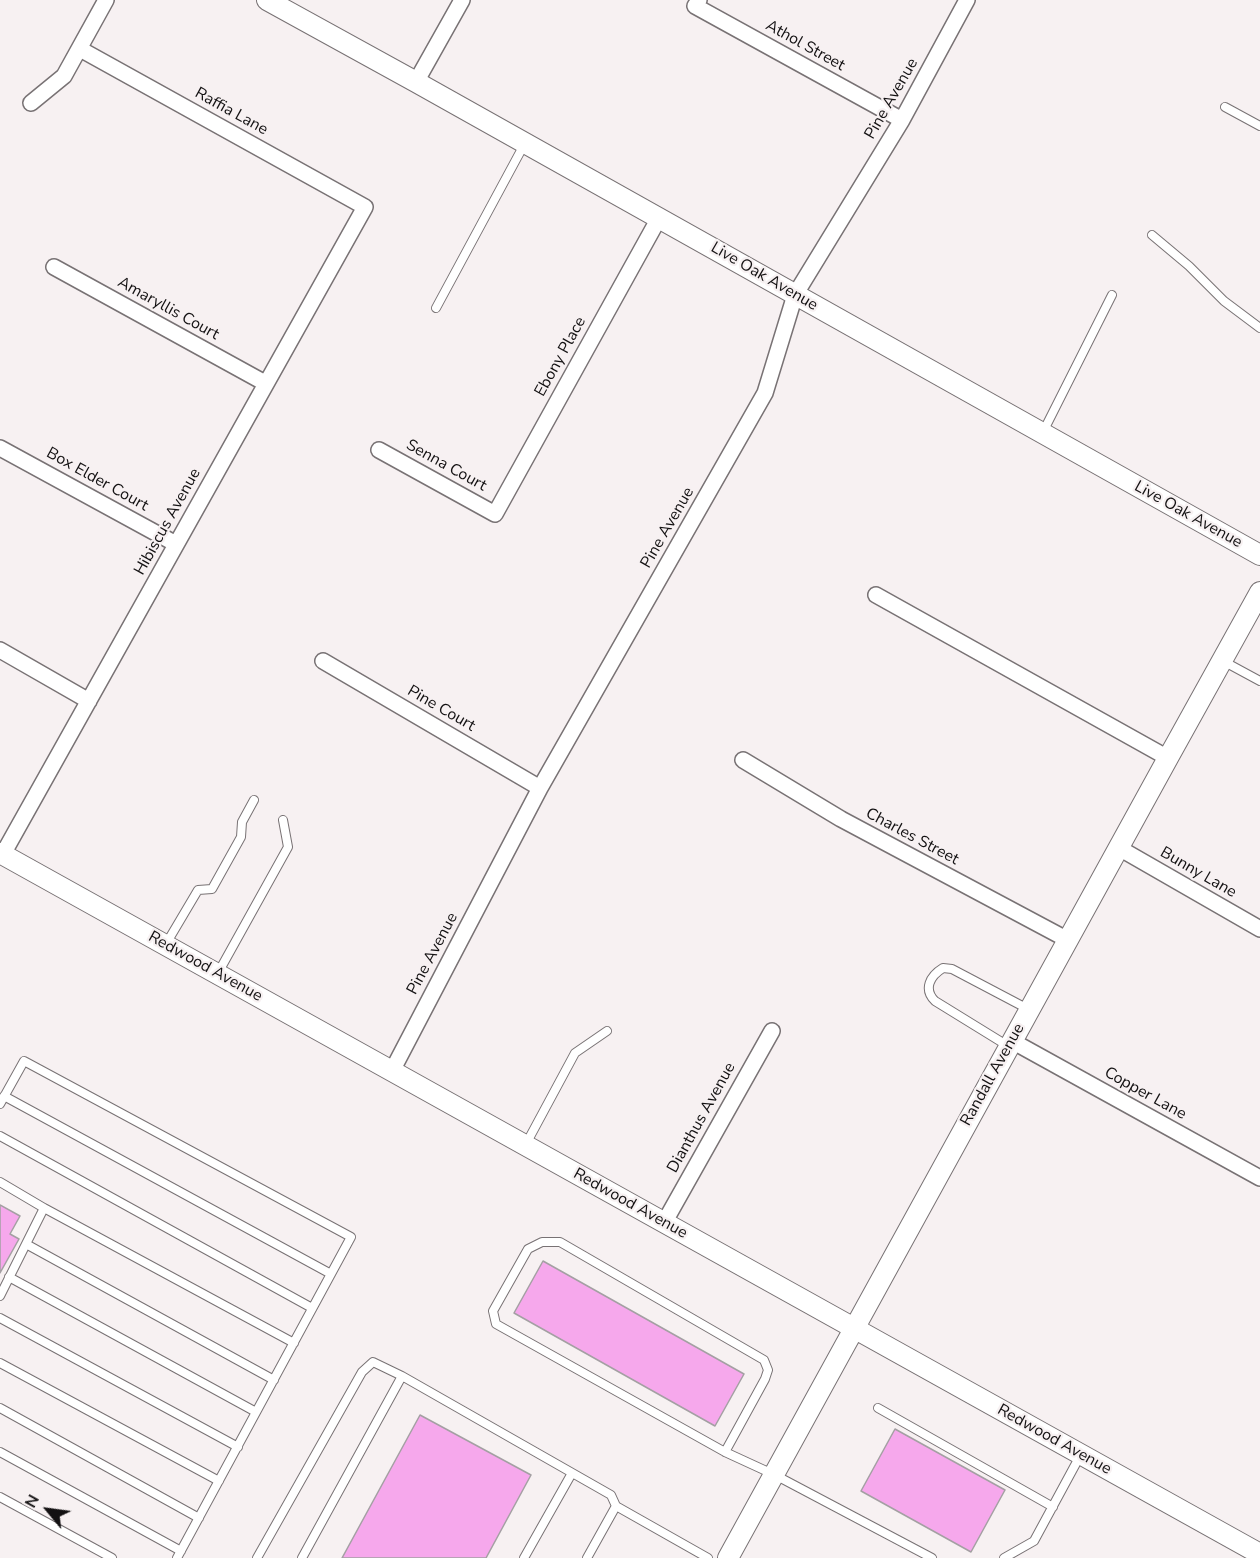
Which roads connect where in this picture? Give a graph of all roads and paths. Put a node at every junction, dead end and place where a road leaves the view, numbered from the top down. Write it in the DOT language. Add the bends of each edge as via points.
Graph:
graph roads {
  1 [pos="106,0"];
  2 [pos="267,0"];
  3 [pos="462,0"];
  4 [pos="699,0"];
  5 [pos="967,0"];
  6 [pos="80,49"];
  7 [pos="417,82"];
  8 [pos="31,103"];
  9 [pos="1225,107"];
  10 [pos="902,120"];
  11 [pos="1260,126"];
  12 [pos="525,142"];
  13 [pos="365,207"];
  14 [pos="659,218"];
  15 [pos="1152,235"];
  16 [pos="54,267"];
  17 [pos="795,295"];
  18 [pos="1112,295"];
  19 [pos="436,308"];
  20 [pos="1260,328"];
  21 [pos="265,383"];
  22 [pos="1043,434"];
  23 [pos="0,448"];
  24 [pos="379,450"];
  25 [pos="495,514"];
  26 [pos="177,544"];
  27 [pos="1260,555"];
  28 [pos="1260,592"];
  29 [pos="876,595"];
  30 [pos="0,650"];
  31 [pos="323,661"];
  32 [pos="1222,661"];
  33 [pos="1260,681"];
  34 [pos="90,701"];
  35 [pos="1168,758"];
  36 [pos="743,760"];
  37 [pos="540,788"];
  38 [pos="254,800"];
  39 [pos="283,820"];
  40 [pos="1119,848"];
  41 [pos="1,853"];
  42 [pos="1260,929"];
  43 [pos="1068,940"];
  44 [pos="165,945"];
  45 [pos="217,974"];
  46 [pos="1029,1010"];
  47 [pos="607,1031"];
  48 [pos="772,1031"];
  49 [pos="1010,1044"];
  50 [pos="392,1071"];
  51 [pos="4,1096"];
  52 [pos="0,1104"];
  53 [pos="0,1136"];
  54 [pos="526,1146"];
  55 [pos="1260,1178"];
  56 [pos="0,1182"];
  57 [pos="44,1208"];
  58 [pos="664,1223"];
  59 [pos="26,1244"];
  60 [pos="331,1274"];
  61 [pos="9,1277"];
  62 [pos="0,1296"];
  63 [pos="312,1308"];
  64 [pos="0,1318"];
  65 [pos="855,1329"];
  66 [pos="294,1343"];
  67 [pos="0,1363"];
  68 [pos="402,1376"];
  69 [pos="274,1380"];
  70 [pos="0,1408"];
  71 [pos="878,1408"];
  72 [pos="256,1412"];
  73 [pos="238,1447"];
  74 [pos="0,1452"];
  75 [pos="725,1452"];
  76 [pos="1081,1455"];
  77 [pos="572,1473"];
  78 [pos="775,1475"];
  79 [pos="219,1480"];
  80 [pos="0,1497"];
  81 [pos="616,1506"];
  82 [pos="1053,1507"];
  83 [pos="199,1518"];
  84 [pos="179,1554"];
  85 [pos="1260,1554"];
  86 [pos="112,1558"];
  87 [pos="257,1558"];
  88 [pos="302,1558"];
  89 [pos="524,1558"];
  90 [pos="587,1558"];
  91 [pos="708,1558"];
  92 [pos="728,1558"];
  93 [pos="932,1558"];
  94 [pos="1004,1558"];
  1 -- 6 [label="street"];
  2 -- 7 [label="street, Live Oak Avenue"];
  3 -- 7 [label="street"];
  4 -- 10 [label="street, Athol Street" via="696,6"];
  5 -- 10 [label="street, Pine Avenue"];
  6 -- 8 [label="street" via="64,76"];
  6 -- 13 [label="street, Raffia Lane"];
  7 -- 12 [label="street, Live Oak Avenue"];
  9 -- 11 [label="lane"];
  10 -- 17 [label="street, Pine Avenue"];
  12 -- 14 [label="street, Live Oak Avenue"];
  12 -- 19 [label="lane"];
  13 -- 21 [label="street, Hibiscus Avenue"];
  14 -- 17 [label="street, Live Oak Avenue"];
  14 -- 25 [label="street, Ebony Place"];
  15 -- 20 [label="lane" via="1224,301"];
  16 -- 21 [label="street, Amaryllis Court"];
  17 -- 22 [label="street, Live Oak Avenue"];
  17 -- 37 [label="street, Pine Avenue" via="765,393"];
  18 -- 22 [label="lane"];
  21 -- 26 [label="street, Hibiscus Avenue"];
  22 -- 27 [label="street, Live Oak Avenue"];
  23 -- 26 [label="street, Box Elder Court"];
  24 -- 25 [label="street, Senna Court"];
  26 -- 34 [label="street, Hibiscus Avenue"];
  28 -- 32 [label="street, Randall Avenue"];
  29 -- 35 [label="street"];
  30 -- 34 [label="street"];
  31 -- 37 [label="street, Pine Court"];
  32 -- 33 [label="lane"];
  32 -- 35 [label="street, Randall Avenue"];
  34 -- 41 [label="street, Hibiscus Avenue"];
  35 -- 40 [label="street, Randall Avenue"];
  36 -- 43 [label="street, Charles Street" via="841,819"];
  37 -- 50 [label="street, Pine Avenue"];
  38 -- 44 [label="lane" via="242,822 241,837 212,889 198,890"];
  39 -- 45 [label="lane" via="288,847"];
  40 -- 42 [label="street, Bunny Lane"];
  40 -- 43 [label="street, Randall Avenue"];
  41 -- 44 [label="street, Redwood Avenue"];
  43 -- 46 [label="street, Randall Avenue"];
  44 -- 45 [label="street, Redwood Avenue"];
  45 -- 50 [label="street, Redwood Avenue"];
  46 -- 49 [label="street, Randall Avenue"];
  46 -- 49 [label="lane" via="952,969 943,968 929,982 928,991 935,1001"];
  47 -- 54 [label="lane" via="575,1053"];
  48 -- 58 [label="street, Dianthus Avenue"];
  49 -- 55 [label="street, Copper Lane"];
  49 -- 65 [label="street, Randall Avenue"];
  50 -- 54 [label="street, Redwood Avenue"];
  51 -- 52 [label="lane"];
  51 -- 60 [label="lane"];
  51 -- 60 [label="lane" via="24,1061 351,1237"];
  53 -- 63 [label="lane"];
  54 -- 58 [label="street, Redwood Avenue"];
  56 -- 57 [label="lane"];
  57 -- 59 [label="lane"];
  57 -- 66 [label="lane"];
  58 -- 65 [label="street, Redwood Avenue"];
  59 -- 61 [label="lane"];
  59 -- 69 [label="lane"];
  60 -- 63 [label="lane"];
  61 -- 62 [label="lane"];
  61 -- 72 [label="lane"];
  63 -- 66 [label="lane"];
  64 -- 73 [label="lane"];
  65 -- 76 [label="street, Redwood Avenue"];
  65 -- 78 [label="street, Randall Avenue"];
  66 -- 69 [label="lane"];
  67 -- 79 [label="lane"];
  68 -- 77 [label="lane"];
  68 -- 87 [label="lane" via="373,1362 362,1372"];
  68 -- 88 [label="lane"];
  69 -- 72 [label="lane"];
  70 -- 83 [label="lane"];
  71 -- 82 [label="lane"];
  72 -- 73 [label="lane"];
  73 -- 79 [label="lane"];
  74 -- 84 [label="lane"];
  75 -- 75 [label="lane" via="496,1324 493,1311 528,1249 542,1242 560,1242 764,1360 768,1370 765,1380"];
  75 -- 78 [label="lane"];
  76 -- 82 [label="lane"];
  76 -- 85 [label="street, Redwood Avenue"];
  77 -- 81 [label="lane" via="610,1495"];
  77 -- 89 [label="lane"];
  78 -- 92 [label="street, Randall Avenue"];
  78 -- 93 [label="lane"];
  79 -- 83 [label="lane"];
  80 -- 86 [label="lane"];
  81 -- 90 [label="lane"];
  81 -- 91 [label="lane"];
  82 -- 94 [label="lane" via="1034,1541"];
  83 -- 84 [label="lane"];
}
